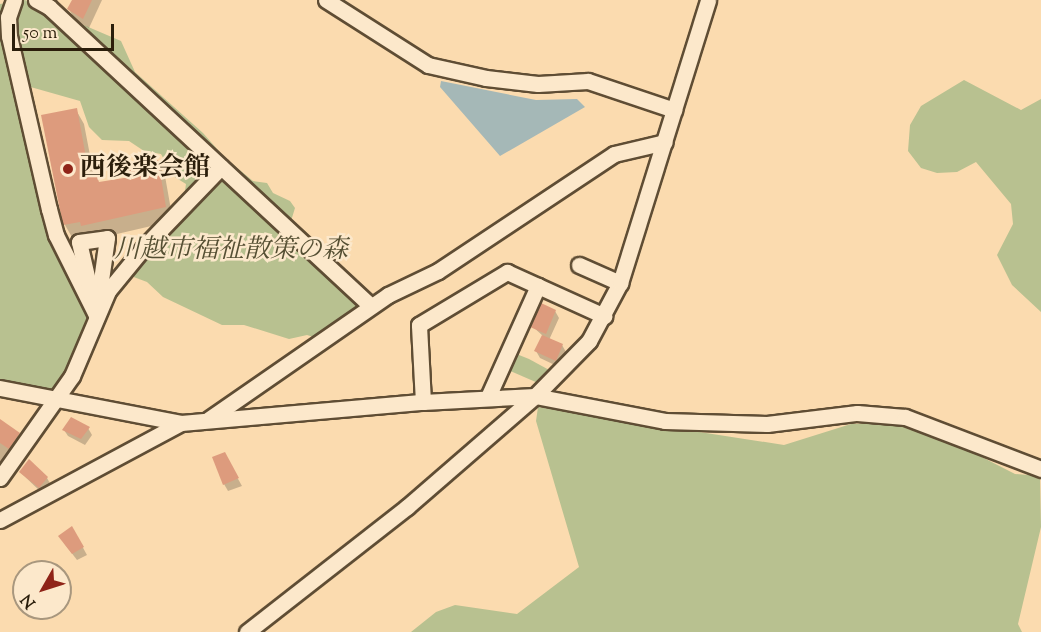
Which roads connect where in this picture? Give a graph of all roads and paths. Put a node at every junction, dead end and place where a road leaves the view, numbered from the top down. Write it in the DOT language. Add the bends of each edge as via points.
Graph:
graph roads {
  1 [pos="14,0"];
  2 [pos="36,0"];
  3 [pos="326,0"];
  4 [pos="708,0"];
  5 [pos="674,110"];
  6 [pos="665,142"];
  7 [pos="221,167"];
  8 [pos="579,265"];
  9 [pos="620,283"];
  10 [pos="538,286"];
  11 [pos="371,306"];
  12 [pos="96,315"];
  13 [pos="604,316"];
  14 [pos="0,388"];
  15 [pos="535,396"];
  16 [pos="57,397"];
  17 [pos="488,397"];
  18 [pos="423,402"];
  19 [pos="209,419"];
  20 [pos="181,423"];
  21 [pos="1041,469"];
  22 [pos="0,478"];
  23 [pos="0,520"];
  24 [pos="247,632"];
  1 -- 12 [label="street" via="8,18 9,36 49,209 56,235"];
  2 -- 7 [label="street" via="49,7"];
  3 -- 5 [label="street" via="428,65 537,84 588,81"];
  4 -- 5 [label="street"];
  5 -- 6 [label="street"];
  6 -- 9 [label="street"];
  6 -- 11 [label="street" via="614,154 504,230"];
  7 -- 11 [label="street"];
  7 -- 12 [label="street" via="144,247 108,291"];
  8 -- 9 [label="street"];
  9 -- 13 [label="street"];
  10 -- 13 [label="street"];
  10 -- 17 [label="street"];
  10 -- 18 [label="street" via="507,272 419,325"];
  11 -- 19 [label="street"];
  12 -- 16 [label="street" via="72,376"];
  13 -- 15 [label="street" via="589,341"];
  14 -- 16 [label="street"];
  15 -- 17 [label="street"];
  15 -- 21 [label="street" via="665,421 767,424 857,413 905,417"];
  15 -- 24 [label="street" via="407,507"];
  16 -- 20 [label="street"];
  16 -- 22 [label="street"];
  17 -- 18 [label="street"];
  18 -- 19 [label="street"];
  19 -- 20 [label="street"];
  20 -- 23 [label="street"];
}
